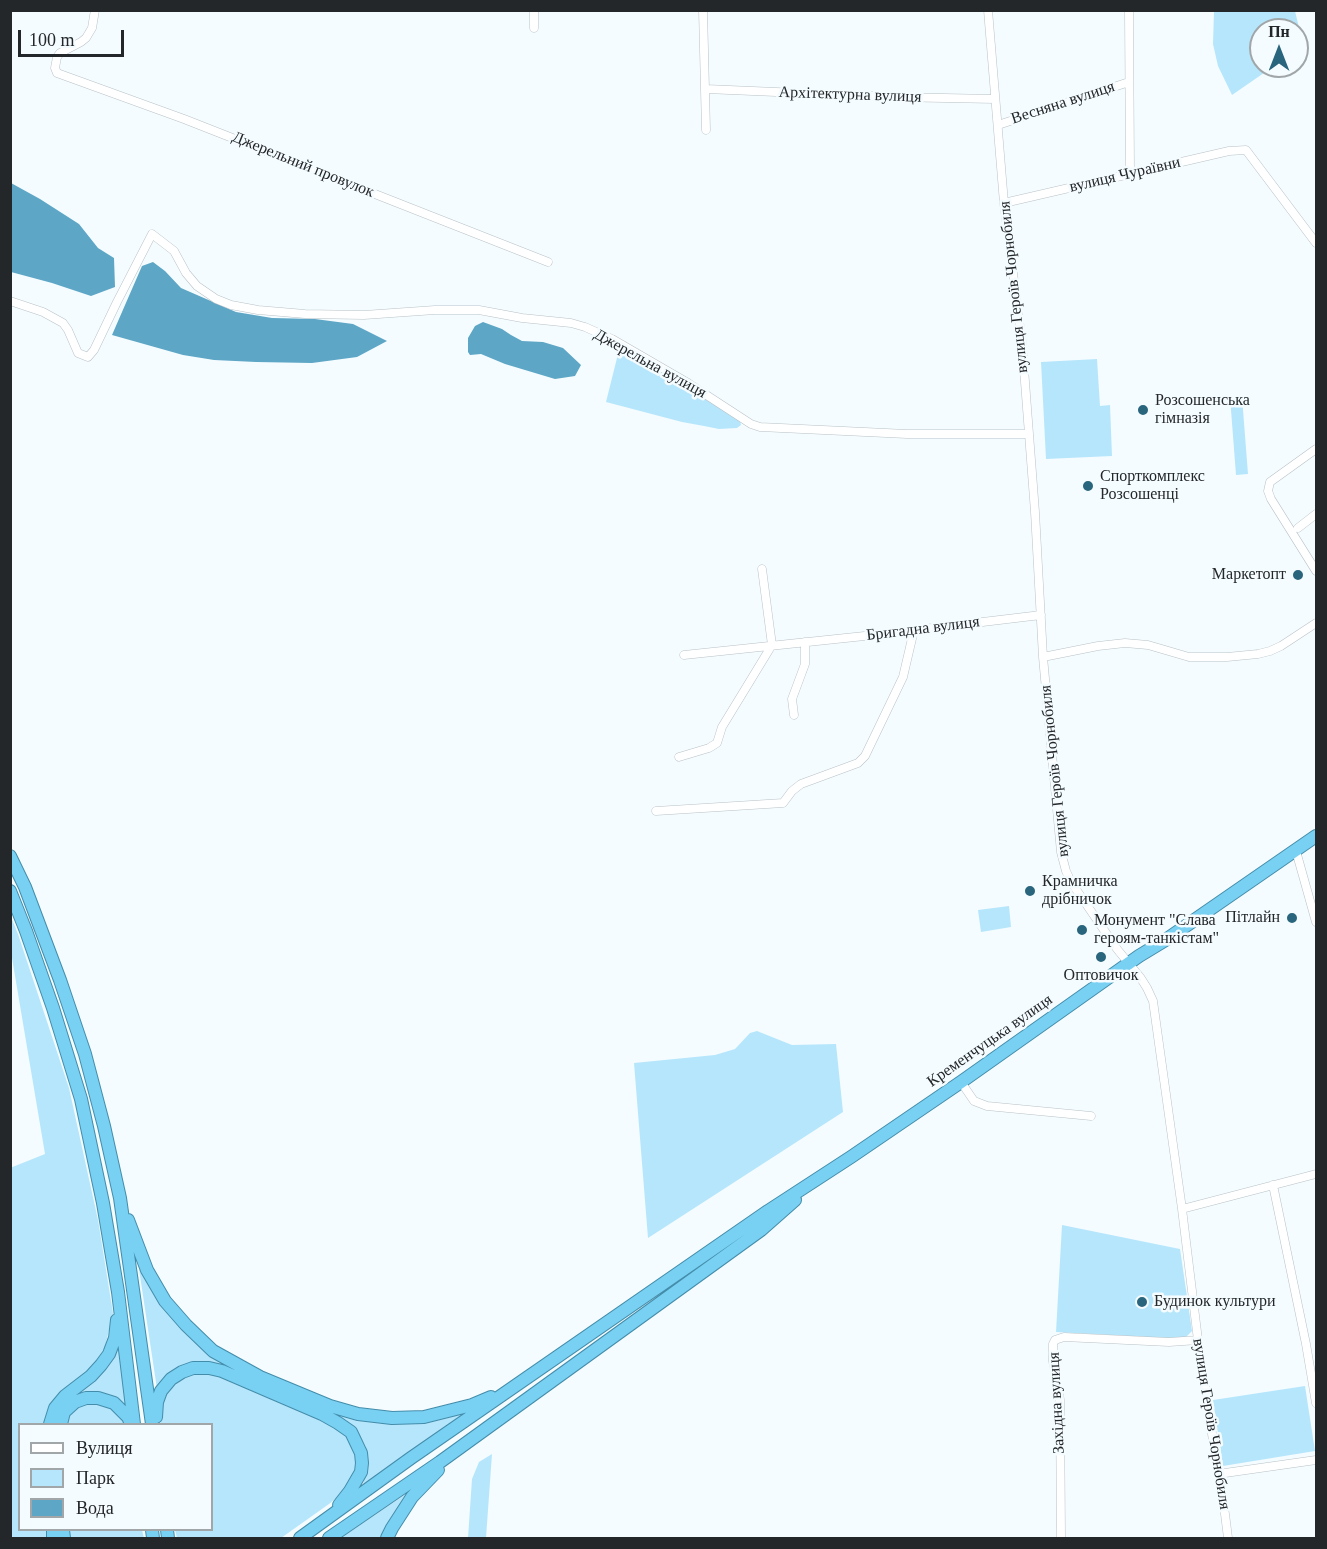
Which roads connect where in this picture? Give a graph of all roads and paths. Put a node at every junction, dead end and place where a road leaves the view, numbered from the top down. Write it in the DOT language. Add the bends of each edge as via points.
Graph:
graph roads {
  1 [pos="95,10"];
  2 [pos="534,10"];
  3 [pos="703,10"];
  4 [pos="988,10"];
  5 [pos="1129,10"];
  6 [pos="534,28"];
  7 [pos="1129,82"];
  8 [pos="706,89"];
  9 [pos="995,99"];
  10 [pos="998,124"];
  11 [pos="706,130"];
  12 [pos="1130,173"];
  13 [pos="1004,203"];
  14 [pos="1317,243"];
  15 [pos="548,262"];
  16 [pos="10,301"];
  17 [pos="1029,435"];
  18 [pos="1317,449"];
  19 [pos="1317,514"];
  20 [pos="1298,528"];
  21 [pos="762,568"];
  22 [pos="1317,571"];
  23 [pos="1041,615"];
  24 [pos="1317,623"];
  25 [pos="914,630"];
  26 [pos="805,642"];
  27 [pos="772,645"];
  28 [pos="684,655"];
  29 [pos="1043,657"];
  30 [pos="794,715"];
  31 [pos="679,757"];
  32 [pos="656,810"];
  33 [pos="1317,836"];
  34 [pos="1296,851"];
  35 [pos="10,856"];
  36 [pos="10,891"];
  37 [pos="1317,922"];
  38 [pos="1128,963"];
  39 [pos="961,1082"];
  40 [pos="1091,1116"];
  41 [pos="831,1170"];
  42 [pos="1317,1174"];
  43 [pos="1273,1185"];
  44 [pos="120,1198"];
  45 [pos="1182,1209"];
  46 [pos="118,1292"];
  47 [pos="1198,1340"];
  48 [pos="512,1388"];
  49 [pos="1317,1403"];
  50 [pos="51,1423"];
  51 [pos="61,1423"];
  52 [pos="132,1423"];
  53 [pos="133,1423"];
  54 [pos="154,1423"];
  55 [pos="154,1423"];
  56 [pos="472,1438"];
  57 [pos="1317,1460"];
  58 [pos="1218,1474"];
  59 [pos="327,1519"];
  60 [pos="300,1539"];
  61 [pos="329,1539"];
  62 [pos="387,1539"];
  63 [pos="1061,1539"];
  64 [pos="1228,1539"];
  1 -- 15 [label="street, Джерельний провулок" via="86,38 57,57 57,73 196,123"];
  2 -- 6 [label="street"];
  3 -- 8 [label="street"];
  4 -- 9 [label="street, вулиця Героїв Чорнобиля"];
  5 -- 7 [label="street, Весняна вулиця"];
  7 -- 10 [label="street, Весняна вулиця"];
  7 -- 12 [label="street, Весняна вулиця"];
  8 -- 9 [label="street, Архітектурна вулиця"];
  8 -- 11 [label="street"];
  9 -- 10 [label="street, вулиця Героїв Чорнобиля"];
  10 -- 13 [label="street, вулиця Героїв Чорнобиля"];
  12 -- 13 [label="street, вулиця Чураївни"];
  12 -- 14 [label="street, вулиця Чураївни" via="1246,150"];
  13 -- 17 [label="street, вулиця Героїв Чорнобиля"];
  16 -- 17 [label="street, Джерельна вулиця" via="63,323 78,353 88,357 152,234 174,251 197,286 231,305 352,315 479,309 571,323 612,339 760,427"];
  17 -- 23 [label="street, вулиця Героїв Чорнобиля"];
  18 -- 22 [label="street" via="1274,479 1268,488 1268,494"];
  19 -- 20 [label="street"];
  21 -- 27 [label="street"];
  23 -- 25 [label="street, Бригадна вулиця"];
  23 -- 29 [label="street, вулиця Героїв Чорнобиля"];
  24 -- 29 [label="street" via="1281,646 1258,654 1189,657 1125,643"];
  25 -- 26 [label="street, Бригадна вулиця"];
  25 -- 32 [label="street" via="903,677 858,763 801,784 783,803"];
  26 -- 27 [label="street, Бригадна вулиця"];
  26 -- 30 [label="street" via="805,664 792,699"];
  27 -- 28 [label="street, Бригадна вулиця"];
  27 -- 31 [label="street" via="722,727 717,743"];
  29 -- 38 [label="street, вулиця Героїв Чорнобиля" via="1063,862 1071,882"];
  33 -- 34 [label="highway, Кременчуцька вулиця"];
  34 -- 37 [label="street"];
  34 -- 38 [label="highway, Кременчуцька вулиця"];
  35 -- 44 [label="highway" via="44,935 85,1054"];
  36 -- 46 [label="highway" via="81,1099"];
  38 -- 39 [label="highway, Кременчуцька вулиця"];
  38 -- 45 [label="street, вулиця Героїв Чорнобиля" via="1153,1001"];
  39 -- 40 [label="street" via="974,1101 987,1106"];
  39 -- 41 [label="highway, Кременчуцька вулиця"];
  41 -- 48 [label="highway"];
  41 -- 56 [label="highway" via="761,1230"];
  42 -- 43 [label="street"];
  43 -- 45 [label="street"];
  43 -- 49 [label="street"];
  44 -- 48 [label="highway" via="147,1270 165,1301 213,1351 260,1377 330,1406 392,1418 424,1417 472,1405"];
  44 -- 54 [label="highway"];
  45 -- 47 [label="street, вулиця Героїв Чорнобиля"];
  46 -- 50 [label="highway" via="115,1338 109,1354 91,1376 65,1396 55,1408"];
  46 -- 53 [label="highway"];
  47 -- 58 [label="street, вулиця Героїв Чорнобиля"];
  47 -- 63 [label="street, Західна вулиця" via="1064,1337 1053,1344 1059,1400"];
  48 -- 59 [label="highway"];
  51 -- 52 [label="highway" via="64,1412 86,1398 114,1403"];
  55 -- 59 [label="highway" via="161,1391 182,1372 193,1368 222,1371 338,1422 351,1432 361,1453 361,1472"];
  56 -- 61 [label="highway"];
  56 -- 62 [label="highway" via="412,1497"];
  57 -- 58 [label="street"];
  58 -- 64 [label="street, вулиця Героїв Чорнобиля"];
  59 -- 60 [label="highway"];
}
